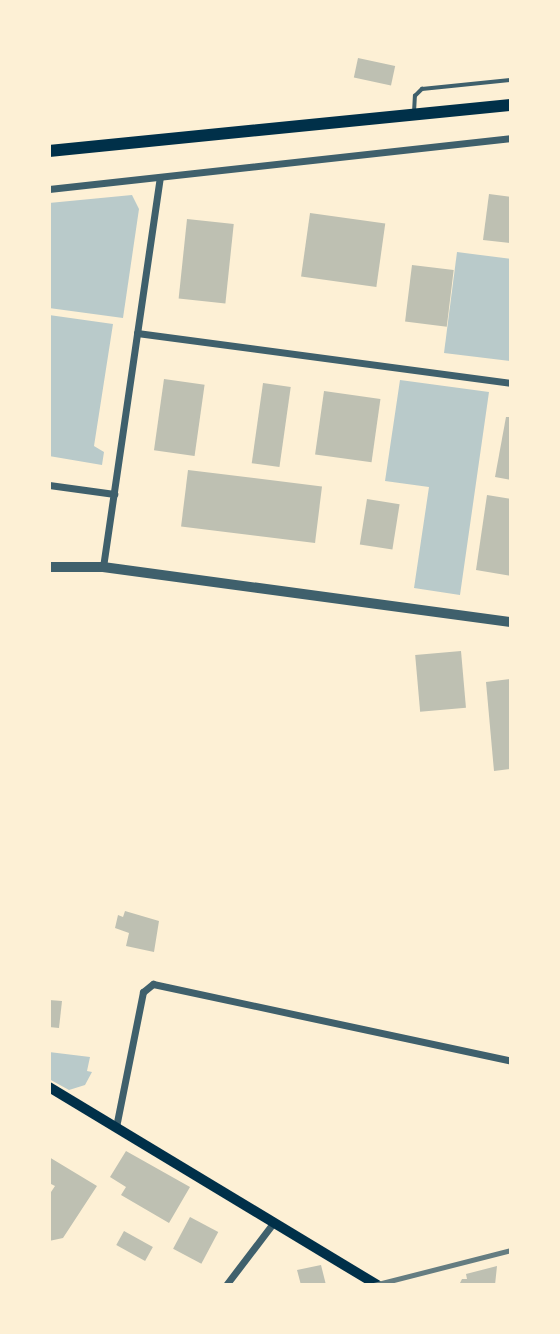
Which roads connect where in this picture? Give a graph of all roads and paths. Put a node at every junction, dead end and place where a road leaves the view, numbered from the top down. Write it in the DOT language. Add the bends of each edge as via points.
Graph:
graph roads {
  1 [pos="511,80"];
  2 [pos="511,105"];
  3 [pos="415,115"];
  4 [pos="511,138"];
  5 [pos="49,151"];
  6 [pos="160,177"];
  7 [pos="49,189"];
  8 [pos="137,333"];
  9 [pos="511,383"];
  10 [pos="49,485"];
  11 [pos="114,494"];
  12 [pos="49,567"];
  13 [pos="103,567"];
  14 [pos="511,622"];
  15 [pos="511,1061"];
  16 [pos="49,1087"];
  17 [pos="116,1127"];
  18 [pos="274,1222"];
  19 [pos="226,1285"];
  20 [pos="377,1285"];
  1 -- 3 [label="lane" via="422,89 415,96"];
  2 -- 3 [label="main road"];
  3 -- 5 [label="main road"];
  4 -- 6 [label="street"];
  6 -- 7 [label="street"];
  6 -- 8 [label="street"];
  8 -- 9 [label="street"];
  8 -- 11 [label="street"];
  10 -- 11 [label="street"];
  11 -- 13 [label="street"];
  12 -- 13 [label="street"];
  13 -- 14 [label="street"];
  15 -- 17 [label="street" via="153,984 143,992"];
  16 -- 17 [label="main road"];
  17 -- 18 [label="main road"];
  18 -- 19 [label="street"];
  18 -- 20 [label="main road"];
}
